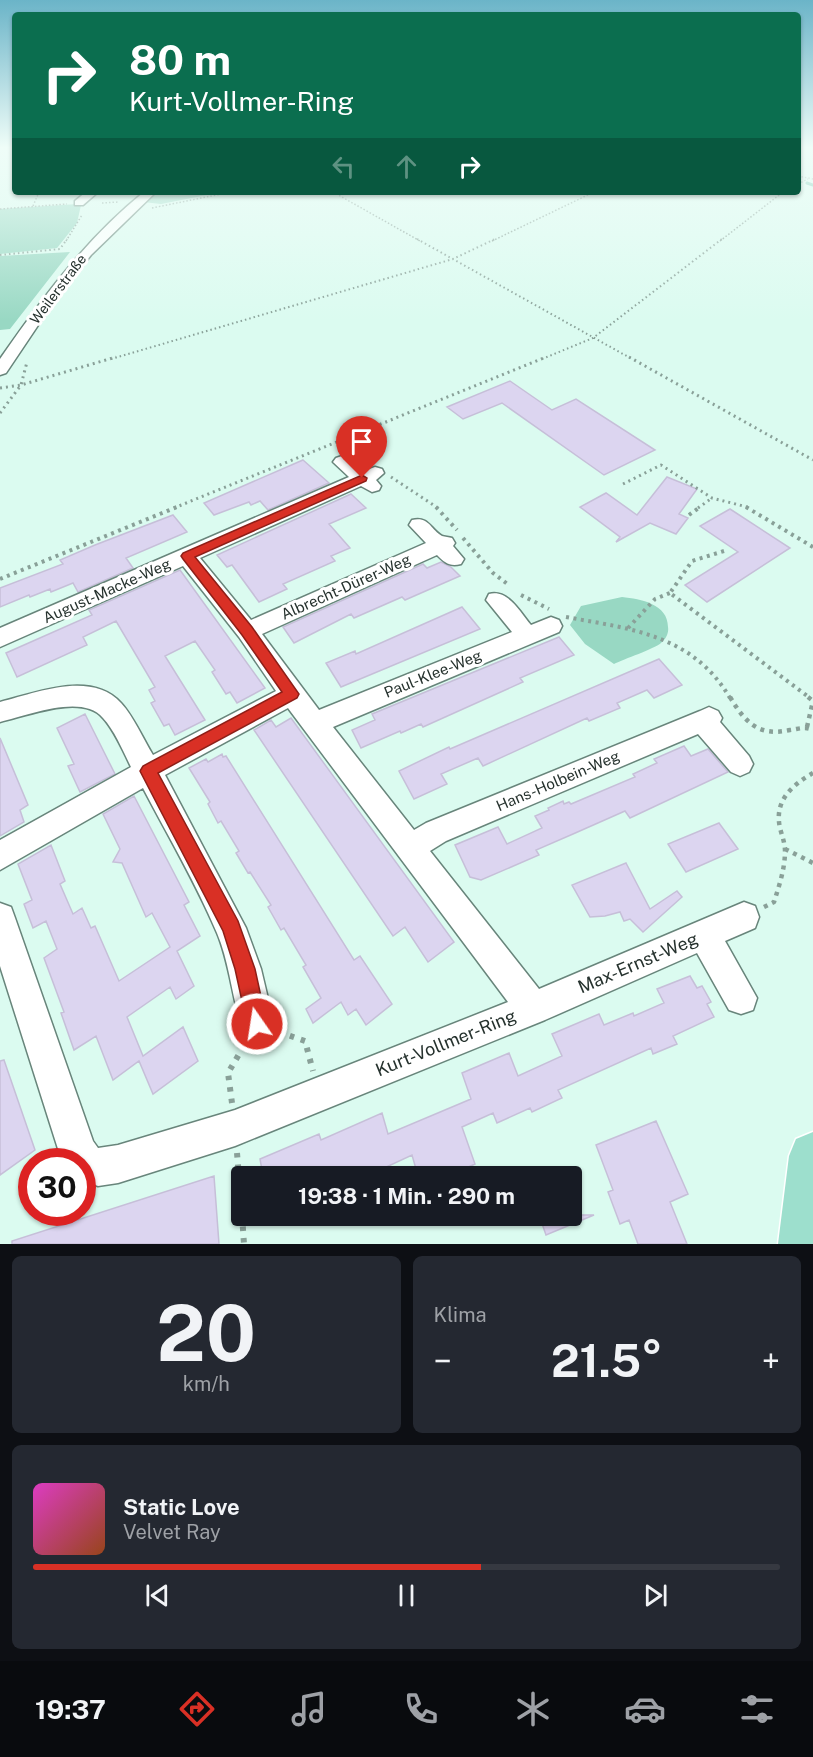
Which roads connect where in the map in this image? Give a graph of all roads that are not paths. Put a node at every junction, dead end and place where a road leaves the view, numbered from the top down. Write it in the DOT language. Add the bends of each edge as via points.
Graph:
graph roads {
  1 [pos="134,205"];
  2 [pos="0,370"];
  3 [pos="343,454"];
  4 [pos="419,525"];
  5 [pos="187,556"];
  6 [pos="497,600"];
  7 [pos="557,618"];
  8 [pos="247,631"];
  9 [pos="528,636"];
  10 [pos="0,638"];
  11 [pos="292,694"];
  12 [pos="0,712"];
  13 [pos="315,724"];
  14 [pos="740,764"];
  15 [pos="148,771"];
  16 [pos="410,848"];
  17 [pos="0,856"];
  18 [pos="744,917"];
  19 [pos="0,918"];
  20 [pos="704,935"];
  21 [pos="741,998"];
  22 [pos="532,1008"];
  23 [pos="257,1024"];
  24 [pos="813,1156"];
  25 [pos="803,1244"];
  1 -- 2 [label="street, Weilerstraße" via="62,279"];
  3 -- 5 [label="street" via="374,478"];
  4 -- 8 [label="street, Albrecht-Dürer-Weg" via="446,549"];
  5 -- 8 [label="street, August-Macke-Weg"];
  5 -- 10 [label="street, August-Macke-Weg"];
  6 -- 9 [label="street"];
  7 -- 9 [label="street, Paul-Klee-Weg"];
  8 -- 11 [label="street, August-Macke-Weg"];
  9 -- 13 [label="street, Paul-Klee-Weg"];
  11 -- 13 [label="street, Kurt-Vollmer-Ring"];
  11 -- 15 [label="street"];
  12 -- 15 [label="street" via="56,698 95,698 112,710"];
  13 -- 16 [label="street, Kurt-Vollmer-Ring"];
  14 -- 16 [label="street, Hans-Holbein-Weg" via="706,720 436,832"];
  15 -- 17 [label="street"];
  15 -- 23 [label="street" via="231,928"];
  16 -- 22 [label="street, Kurt-Vollmer-Ring"];
  18 -- 20 [label="street, Max-Ernst-Weg"];
  19 -- 22 [label="street, Kurt-Vollmer-Ring" via="78,1152 85,1162 98,1167 235,1128"];
  20 -- 21 [label="street"];
  20 -- 22 [label="street, Max-Ernst-Weg"];
  24 -- 25 [label="main road"];
}
